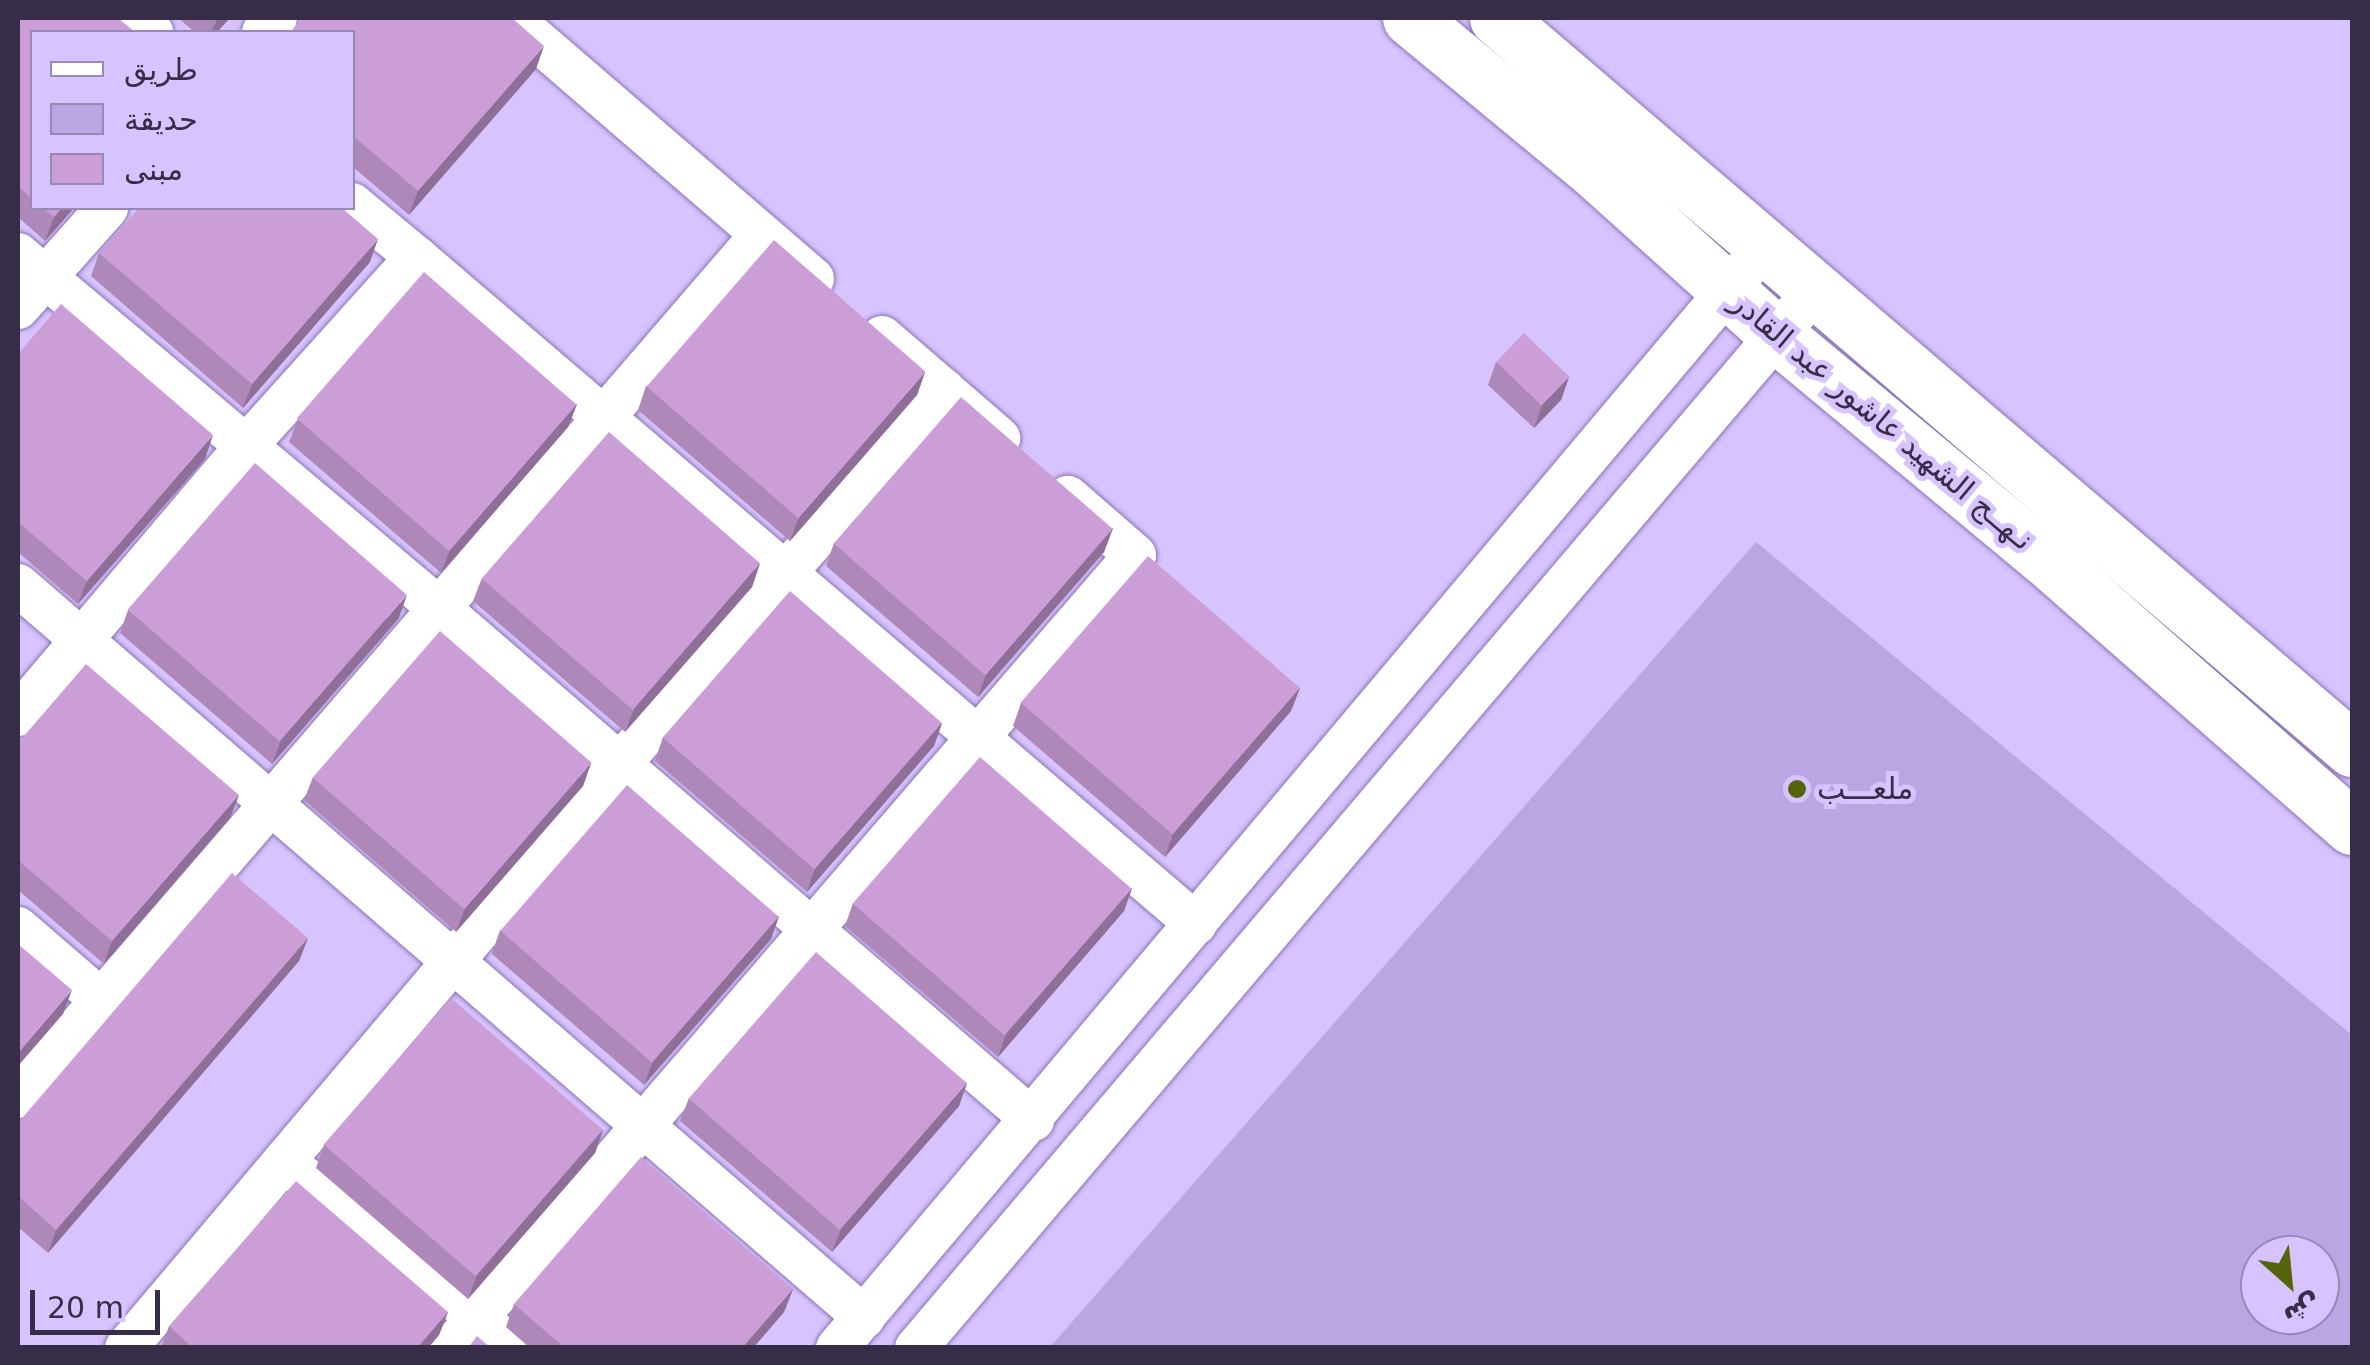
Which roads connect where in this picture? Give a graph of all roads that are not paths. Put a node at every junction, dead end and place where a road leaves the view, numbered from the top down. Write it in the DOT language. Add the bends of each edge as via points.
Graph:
graph roads {
  1 [pos="510,18"];
  2 [pos="1410,18"];
  3 [pos="1497,18"];
  4 [pos="355,206"];
  5 [pos="105,210"];
  6 [pos="761,235"];
  7 [pos="1765,246"];
  8 [pos="416,257"];
  9 [pos="26,280"];
  10 [pos="1816,290"];
  11 [pos="1730,293"];
  12 [pos="1779,337"];
  13 [pos="944,390"];
  14 [pos="604,415"];
  15 [pos="248,445"];
  16 [pos="788,572"];
  17 [pos="18,585"];
  18 [pos="440,609"];
  19 [pos="82,638"];
  20 [pos="18,715"];
  21 [pos="979,738"];
  22 [pos="2352,749"];
  23 [pos="620,764"];
  24 [pos="270,802"];
  25 [pos="2352,827"];
  26 [pos="1196,924"];
  27 [pos="811,927"];
  28 [pos="18,928"];
  29 [pos="452,962"];
  30 [pos="100,999"];
  31 [pos="18,1097"];
  32 [pos="1032,1120"];
  33 [pos="642,1125"];
  34 [pos="284,1161"];
  35 [pos="464,1332"];
  36 [pos="850,1332"];
  37 [pos="126,1348"];
  38 [pos="514,1348"];
  39 [pos="916,1348"];
  1 -- 6 [label="street"];
  2 -- 11 [label="main road, نـهــج الشهيد عاشور عبد القادر"];
  3 -- 7 [label="main road, نـهــج الشهيد عاشور عبد القادر"];
  4 -- 8 [label="street"];
  5 -- 9 [label="street"];
  6 -- 13 [label="street"];
  6 -- 14 [label="street"];
  7 -- 10 [label="main road, نـهــج الشهيد عاشور عبد القادر"];
  7 -- 11 [label="street"];
  8 -- 14 [label="street"];
  8 -- 15 [label="street"];
  9 -- 15 [label="street"];
  10 -- 12 [label="street"];
  10 -- 22 [label="main road, نـهــج الشهيد عاشور عبد القادر"];
  11 -- 12 [label="main road, نـهــج الشهيد عاشور عبد القادر"];
  11 -- 26 [label="street"];
  12 -- 25 [label="main road, نـهــج الشهيد عاشور عبد القادر"];
  12 -- 39 [label="street"];
  13 -- 16 [label="street"];
  13 -- 21 [label="street" via="1134,556"];
  14 -- 16 [label="street"];
  14 -- 18 [label="street"];
  15 -- 18 [label="street"];
  15 -- 19 [label="street"];
  16 -- 21 [label="street"];
  16 -- 23 [label="street"];
  17 -- 19 [label="street"];
  18 -- 23 [label="street"];
  18 -- 24 [label="street"];
  19 -- 20 [label="street"];
  19 -- 24 [label="street"];
  21 -- 26 [label="street"];
  21 -- 27 [label="street"];
  23 -- 27 [label="street"];
  23 -- 29 [label="street"];
  24 -- 29 [label="street"];
  24 -- 30 [label="street"];
  26 -- 32 [label="street"];
  27 -- 32 [label="street"];
  27 -- 33 [label="street"];
  28 -- 30 [label="street"];
  29 -- 33 [label="street"];
  29 -- 34 [label="street"];
  30 -- 31 [label="street"];
  32 -- 36 [label="street"];
  33 -- 35 [label="street"];
  33 -- 36 [label="street"];
  34 -- 35 [label="street"];
  34 -- 37 [label="street"];
  35 -- 38 [label="street"];
}
